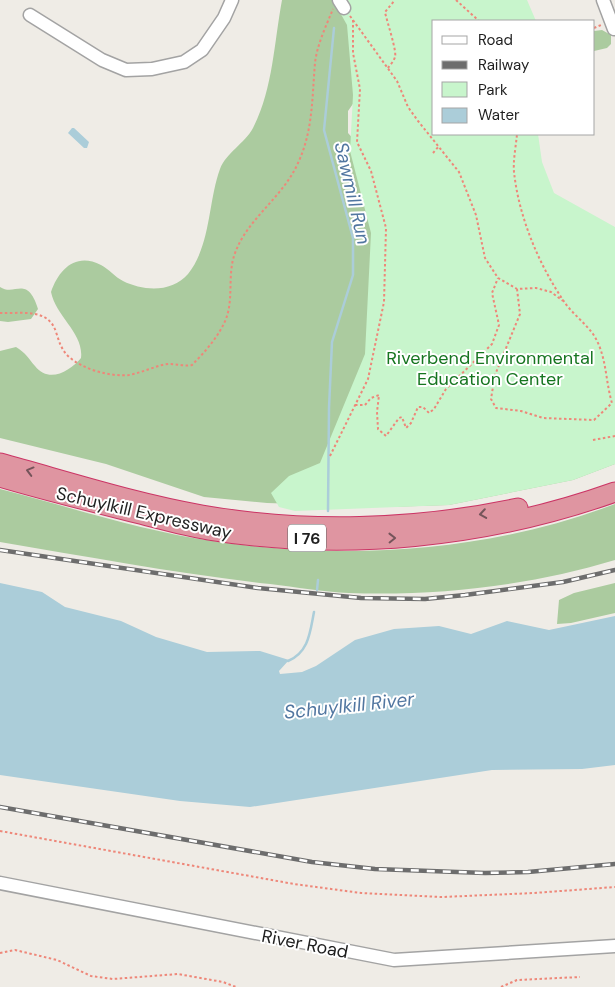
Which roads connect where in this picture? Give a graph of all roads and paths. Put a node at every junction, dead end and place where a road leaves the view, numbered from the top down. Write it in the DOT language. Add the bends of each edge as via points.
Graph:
graph roads {
  1 [pos="232,0"];
  2 [pos="395,0"];
  3 [pos="456,0"];
  4 [pos="603,0"];
  5 [pos="339,5"];
  6 [pos="30,15"];
  7 [pos="353,20"];
  8 [pos="478,20"];
  9 [pos="614,29"];
  10 [pos="388,68"];
  11 [pos="517,135"];
  12 [pos="439,146"];
  13 [pos="433,153"];
  14 [pos="498,278"];
  15 [pos="517,289"];
  16 [pos="565,303"];
  17 [pos="0,313"];
  18 [pos="483,353"];
  19 [pos="502,360"];
  20 [pos="613,403"];
  21 [pos="355,405"];
  22 [pos="615,436"];
  23 [pos="593,440"];
  24 [pos="330,456"];
  25 [pos="0,463"];
  26 [pos="0,478"];
  27 [pos="615,481"];
  28 [pos="615,492"];
  29 [pos="0,831"];
  30 [pos="0,883"];
  31 [pos="615,887"];
  32 [pos="615,946"];
  33 [pos="0,953"];
  34 [pos="580,977"];
  35 [pos="236,987"];
  36 [pos="501,987"];
  1 -- 6 [label="street" via="202,50 184,62 152,69 126,70 110,64"];
  2 -- 10 [label="path" via="385,12 396,49 395,58"];
  3 -- 8 [label="path"];
  4 -- 9 [label="street"];
  5 -- 7 [label="path"];
  5 -- 17 [label="path" via="316,62 309,135 298,163 288,183 242,239 234,257 227,316 219,332 192,365 162,365 127,375 94,370 68,356 46,317 30,313"];
  7 -- 10 [label="path"];
  7 -- 21 [label="path" via="353,53 360,89 357,142 371,171 386,228 384,302 368,379"];
  10 -- 12 [label="path" via="408,107"];
  11 -- 16 [label="path" via="514,171 521,206 544,269"];
  12 -- 13 [label="path"];
  12 -- 14 [label="path" via="459,172 476,215 485,258"];
  14 -- 15 [label="path"];
  14 -- 18 [label="path" via="492,294 499,325 492,344"];
  15 -- 16 [label="path" via="536,288 551,292"];
  15 -- 19 [label="path" via="520,314"];
  16 -- 20 [label="path" via="594,335 606,366 606,384"];
  18 -- 19 [label="path"];
  18 -- 21 [label="path" via="446,389 434,410 429,413 418,407 406,428 402,417 386,436 378,429 378,395 365,405"];
  19 -- 20 [label="path" via="495,375 491,399 496,408 543,418 594,420"];
  21 -- 24 [label="path"];
  22 -- 23 [label="path"];
  27 -- 25 [label="highway, Schuylkill Expressway / I 76, one-way" via="528,506 444,520 363,526 278,525 199,515"];
  26 -- 28 [label="highway, Schuylkill Expressway / I 76, one-way" via="189,526 246,535 298,538 413,538 467,531 518,522"];
  29 -- 31 [label="path" via="362,893 442,897"];
  30 -- 32 [label="street, River Road" via="394,960"];
  33 -- 35 [label="path" via="15,950 58,960 91,976 113,979 178,974"];
  34 -- 36 [label="path" via="518,980"];
}
